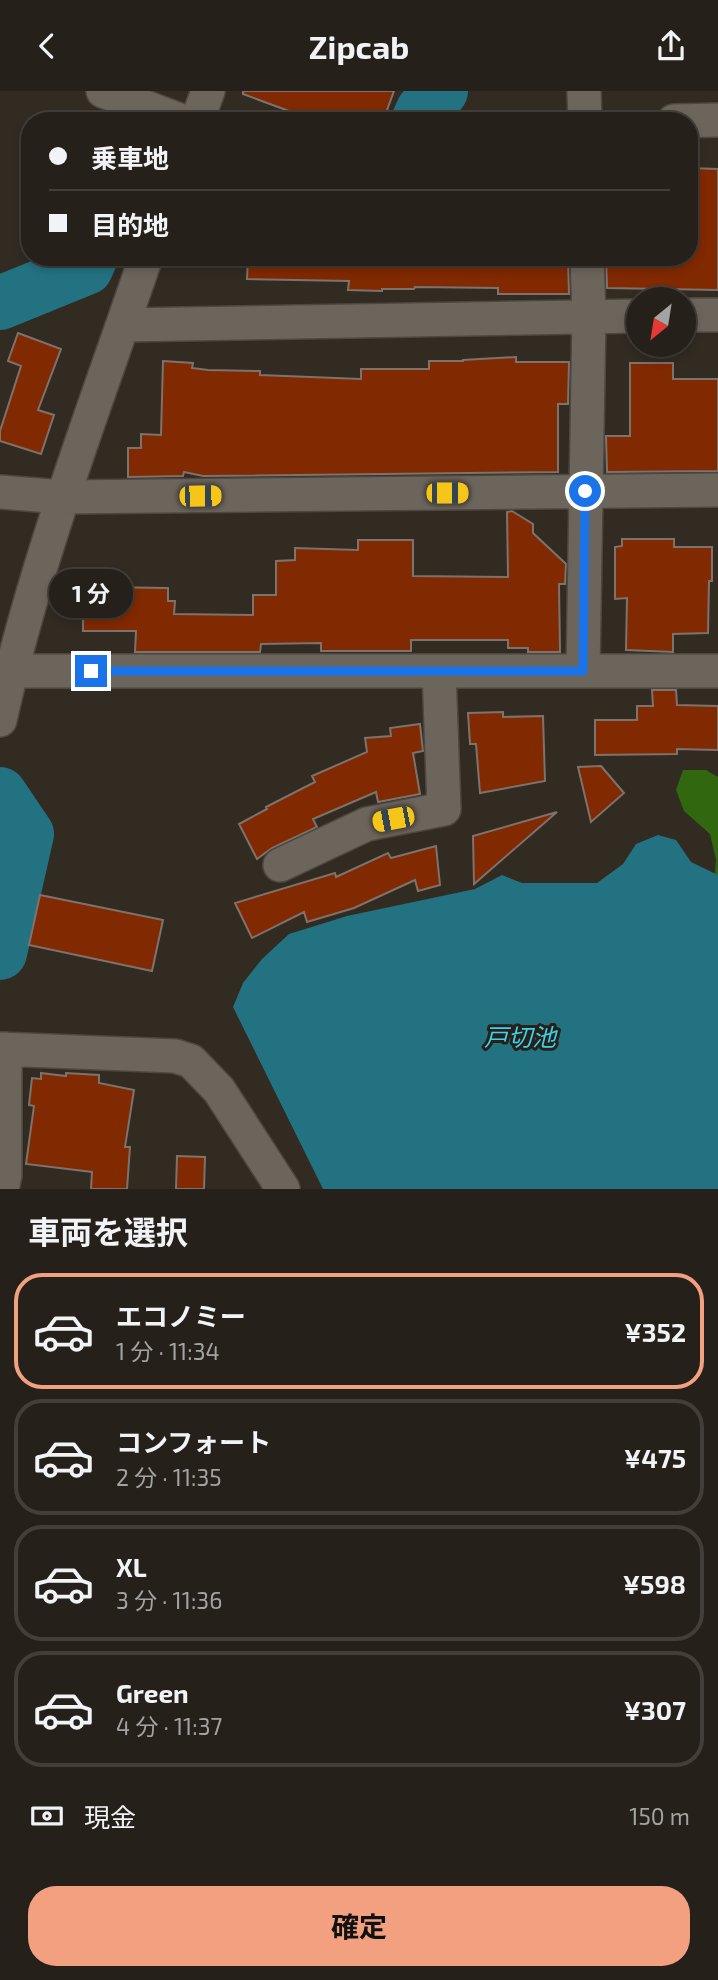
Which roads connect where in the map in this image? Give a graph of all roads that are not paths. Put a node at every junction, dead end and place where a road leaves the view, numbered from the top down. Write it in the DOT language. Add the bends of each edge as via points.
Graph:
graph roads {
  1 [pos="103,91"];
  2 [pos="208,91"];
  3 [pos="584,91"];
  4 [pos="158,112"];
  5 [pos="200,112"];
  6 [pos="585,112"];
  7 [pos="698,120"];
  8 [pos="718,120"];
  9 [pos="143,266"];
  10 [pos="587,266"];
  11 [pos="696,315"];
  12 [pos="718,315"];
  13 [pos="589,316"];
  14 [pos="626,316"];
  15 [pos="123,325"];
  16 [pos="718,490"];
  17 [pos="585,491"];
  18 [pos="0,492"];
  19 [pos="62,497"];
  20 [pos="11,671"];
  21 [pos="439,671"];
  22 [pos="583,671"];
  23 [pos="718,671"];
  24 [pos="0,719"];
  25 [pos="280,865"];
  26 [pos="3,1049"];
  27 [pos="2,1189"];
  28 [pos="283,1189"];
  1 -- 4 [label="street"];
  2 -- 5 [label="street"];
  3 -- 6 [label="street"];
  7 -- 8 [label="street"];
  9 -- 15 [label="street"];
  10 -- 13 [label="street"];
  11 -- 12 [label="street"];
  13 -- 14 [label="street"];
  13 -- 15 [label="street"];
  13 -- 17 [label="street"];
  15 -- 19 [label="street"];
  16 -- 17 [label="street"];
  17 -- 19 [label="street"];
  17 -- 22 [label="street"];
  18 -- 19 [label="street"];
  19 -- 20 [label="street"];
  20 -- 21 [label="street"];
  20 -- 24 [label="street"];
  21 -- 22 [label="street"];
  21 -- 25 [label="street" via="444,809 367,824"];
  22 -- 23 [label="street"];
  26 -- 27 [label="street"];
  26 -- 28 [label="street" via="175,1056 191,1061 219,1090"];
}
